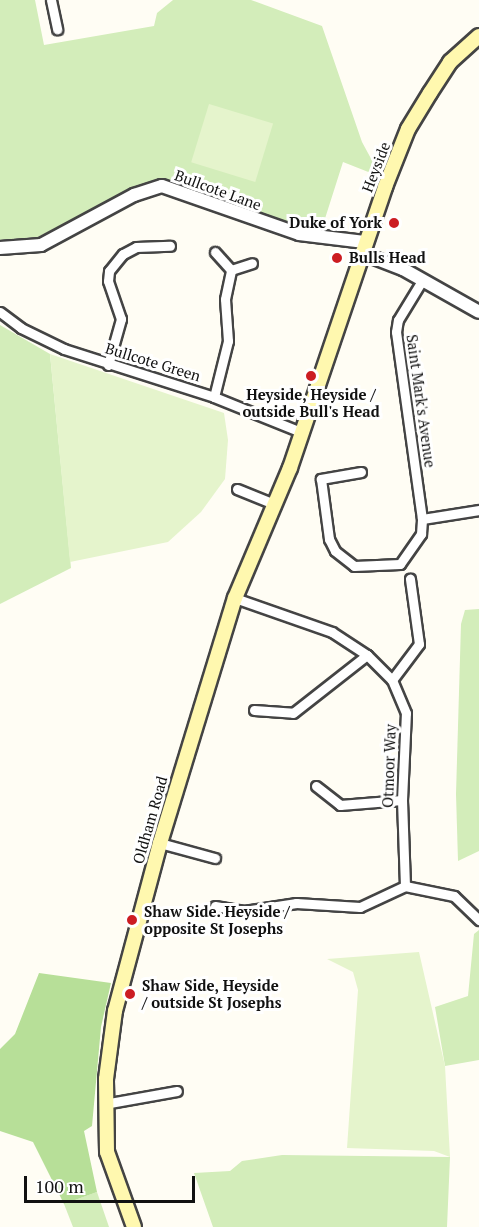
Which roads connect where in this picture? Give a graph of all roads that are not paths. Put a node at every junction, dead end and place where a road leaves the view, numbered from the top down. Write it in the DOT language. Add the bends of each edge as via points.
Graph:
graph roads {
  1 [pos="51,0"];
  2 [pos="57,29"];
  3 [pos="479,36"];
  4 [pos="170,246"];
  5 [pos="0,248"];
  6 [pos="363,248"];
  7 [pos="215,252"];
  8 [pos="252,262"];
  9 [pos="231,270"];
  10 [pos="423,279"];
  11 [pos="0,312"];
  12 [pos="479,312"];
  13 [pos="108,365"];
  14 [pos="214,397"];
  15 [pos="302,432"];
  16 [pos="361,472"];
  17 [pos="237,489"];
  18 [pos="274,504"];
  19 [pos="479,510"];
  20 [pos="422,519"];
  21 [pos="410,579"];
  22 [pos="235,598"];
  23 [pos="367,655"];
  24 [pos="392,680"];
  25 [pos="254,710"];
  26 [pos="316,786"];
  27 [pos="402,800"];
  28 [pos="160,843"];
  29 [pos="215,858"];
  30 [pos="405,885"];
  31 [pos="215,906"];
  32 [pos="479,920"];
  33 [pos="177,1091"];
  34 [pos="104,1104"];
  35 [pos="134,1227"];
  1 -- 2 [label="street"];
  3 -- 6 [label="main road, Heyside" via="450,62 408,129"];
  4 -- 13 [label="street" via="136,247 114,263 108,281 121,319"];
  5 -- 6 [label="street, Bullcote Lane" via="41,245 134,195 162,186 298,234"];
  6 -- 10 [label="street, Bullcote Lane"];
  6 -- 15 [label="main road, Heyside"];
  7 -- 9 [label="street"];
  8 -- 9 [label="street"];
  9 -- 14 [label="street" via="225,299 228,341"];
  10 -- 12 [label="street, Bullcote Lane"];
  10 -- 20 [label="street, Saint Mark's Avenue" via="398,320 396,332"];
  11 -- 13 [label="street, Bullcote Green" via="42,339"];
  13 -- 14 [label="street, Bullcote Green"];
  14 -- 15 [label="street, Bullcote Green"];
  15 -- 18 [label="main road, Oldham Road"];
  16 -- 20 [label="street, Saint Mark's Avenue" via="321,479 329,539 347,563 362,567 399,564 421,534"];
  17 -- 18 [label="street"];
  18 -- 22 [label="main road, Oldham Road"];
  19 -- 20 [label="street"];
  21 -- 24 [label="street" via="419,645"];
  22 -- 23 [label="street, Otmoor Way" via="332,632"];
  22 -- 28 [label="main road, Oldham Road"];
  23 -- 24 [label="street, Otmoor Way"];
  23 -- 25 [label="street" via="293,713"];
  24 -- 27 [label="street, Otmoor Way" via="406,713"];
  26 -- 27 [label="street" via="340,805"];
  27 -- 30 [label="street, Otmoor Way"];
  28 -- 29 [label="street"];
  28 -- 34 [label="main road, Oldham Road" via="115,1011"];
  30 -- 31 [label="street" via="360,907 296,903 244,911"];
  30 -- 32 [label="street" via="454,897"];
  33 -- 34 [label="street"];
  34 -- 35 [label="main road, Oldham Road" via="107,1152"];
}
